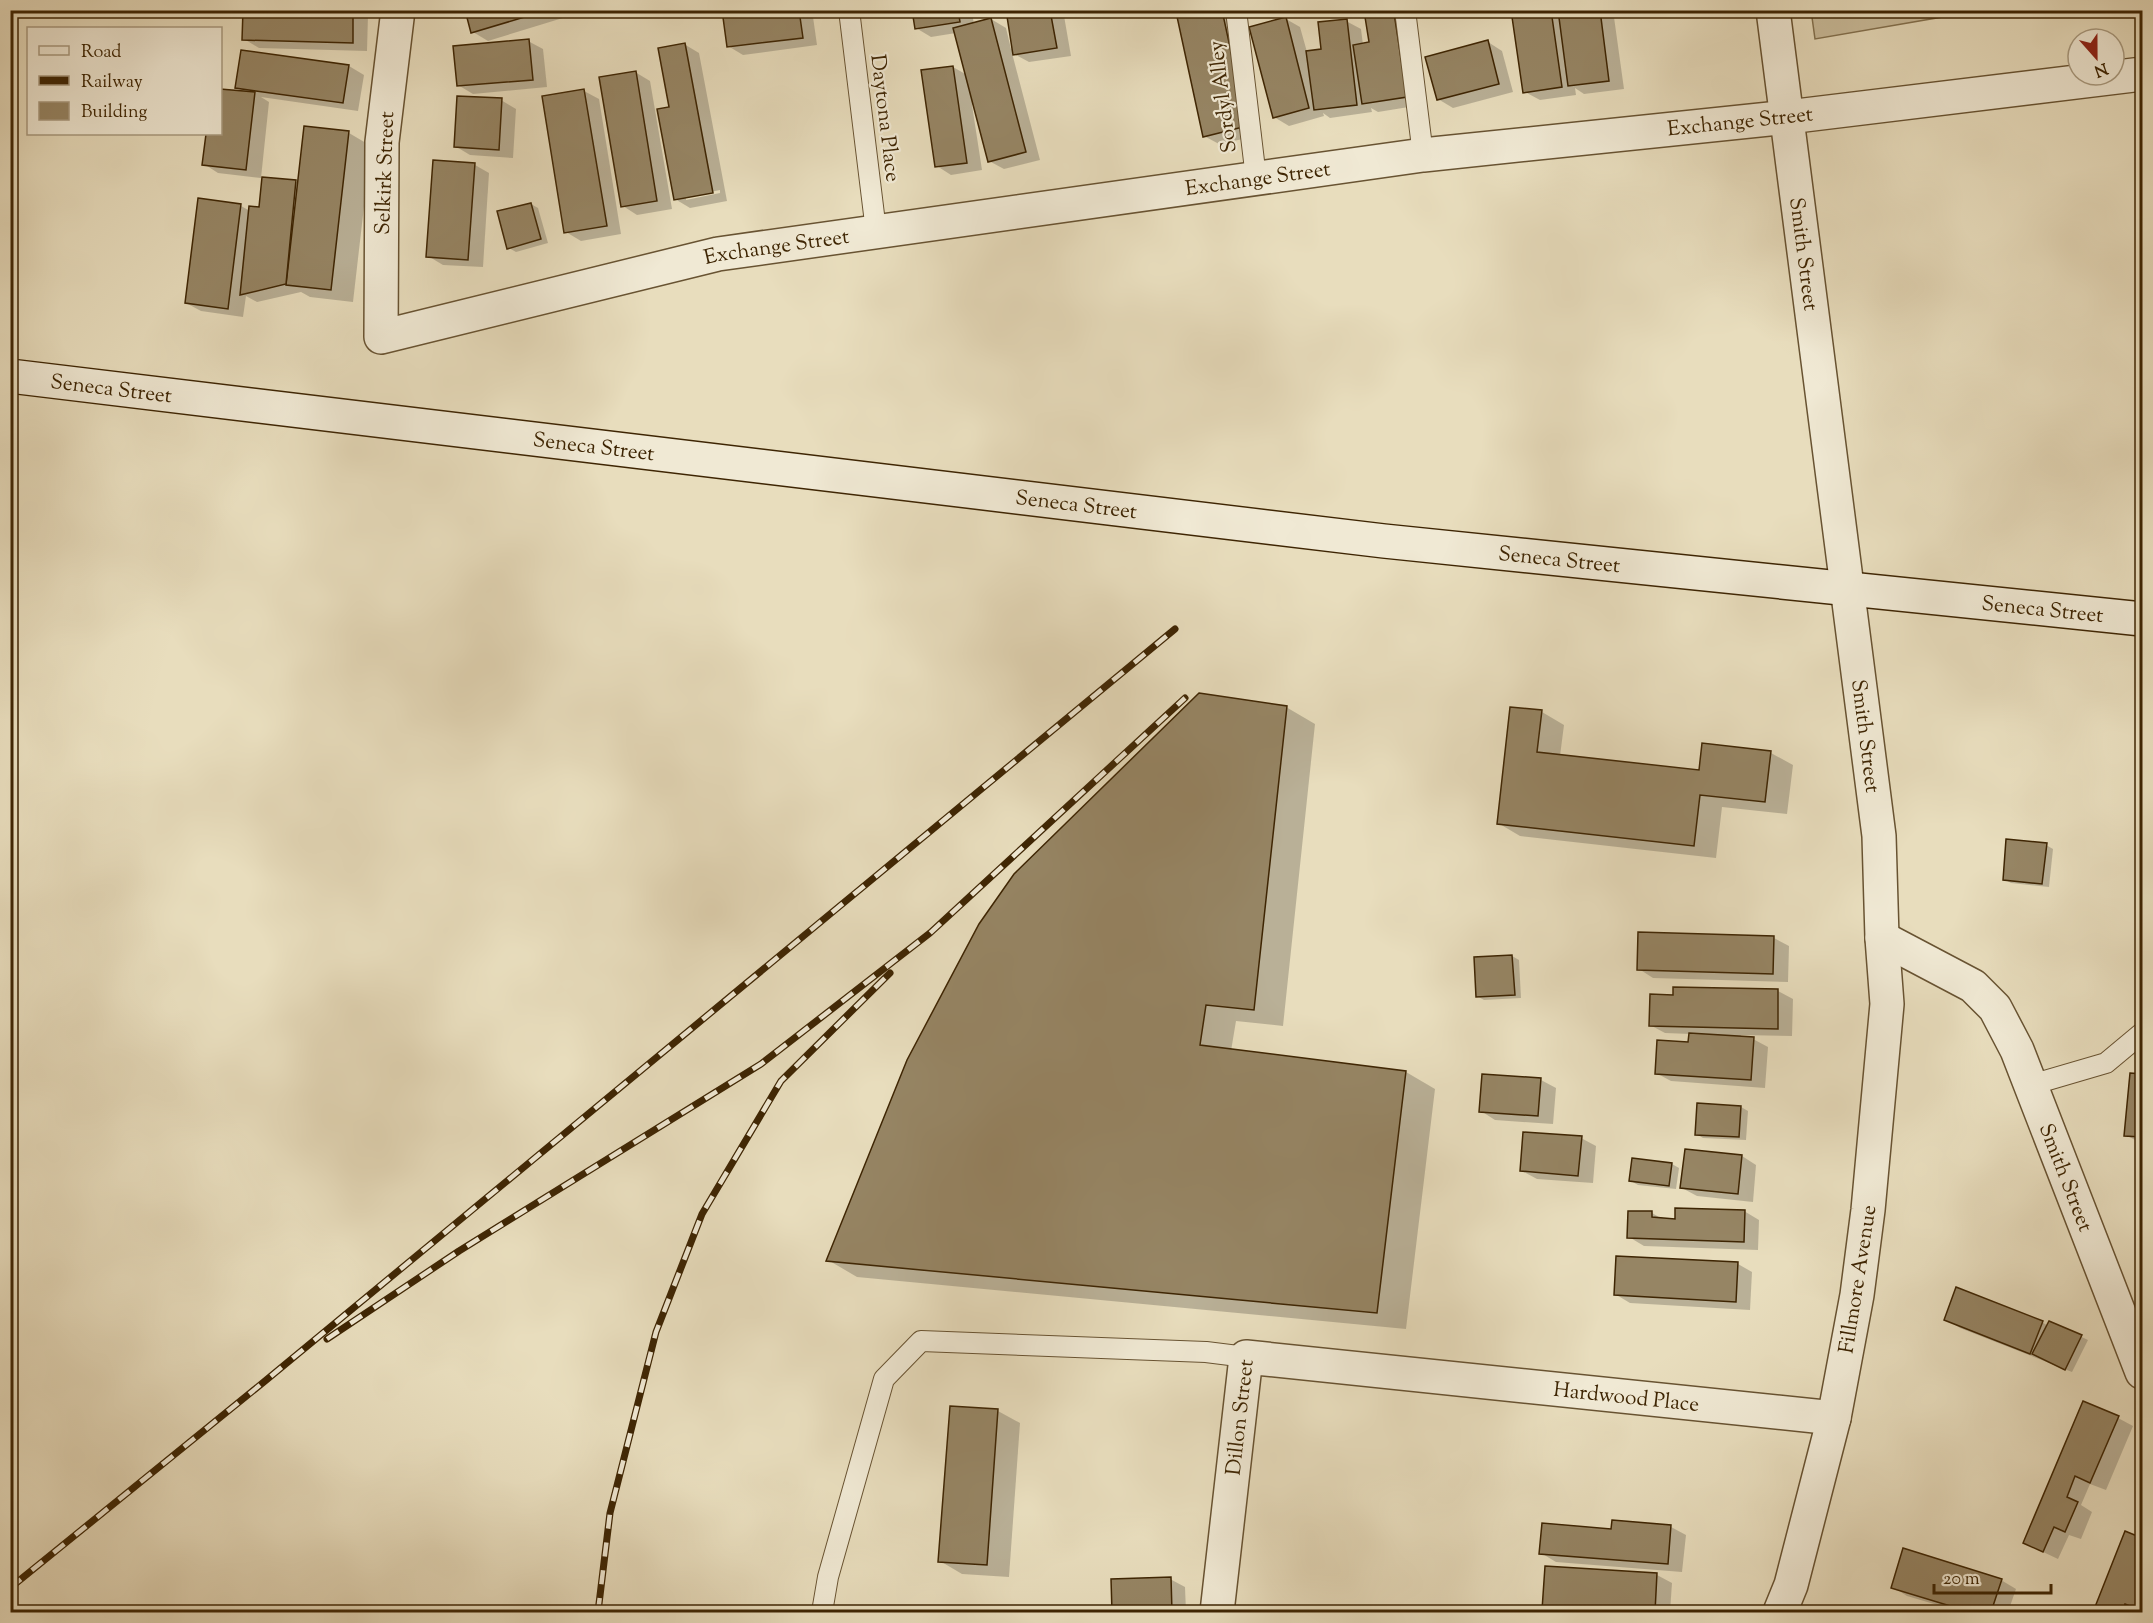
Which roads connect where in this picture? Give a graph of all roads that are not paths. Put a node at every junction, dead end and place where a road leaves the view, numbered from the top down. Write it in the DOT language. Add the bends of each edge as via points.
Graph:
graph roads {
  1 [pos="398,10"];
  2 [pos="849,10"];
  3 [pos="1236,10"];
  4 [pos="1405,10"];
  5 [pos="1773,10"];
  6 [pos="2142,74"];
  7 [pos="1788,117"];
  8 [pos="1423,156"];
  9 [pos="1256,178"];
  10 [pos="876,231"];
  11 [pos="381,337"];
  12 [pos="10,376"];
  13 [pos="1847,588"];
  14 [pos="2142,619"];
  15 [pos="1882,938"];
  16 [pos="2142,1033"];
  17 [pos="2031,1085"];
  18 [pos="1246,1357"];
  19 [pos="2142,1372"];
  20 [pos="1419,1373"];
  21 [pos="1834,1418"];
  22 [pos="822,1612"];
  23 [pos="1217,1612"];
  24 [pos="1780,1612"];
  1 -- 11 [label="street, Selkirk Street" via="382,142"];
  2 -- 10 [label="lane, Daytona Place"];
  3 -- 9 [label="lane, Sordyl Alley"];
  4 -- 8 [label="lane"];
  5 -- 7 [label="street, Smith Street"];
  6 -- 7 [label="street, Exchange Street"];
  7 -- 8 [label="street, Exchange Street"];
  7 -- 13 [label="street, Smith Street"];
  8 -- 9 [label="street, Exchange Street"];
  9 -- 10 [label="street, Exchange Street"];
  10 -- 11 [label="street, Exchange Street" via="718,254"];
  12 -- 13 [label="street, Seneca Street" via="1384,541"];
  13 -- 14 [label="street, Seneca Street"];
  13 -- 15 [label="street, Smith Street" via="1880,836"];
  15 -- 17 [label="street, Smith Street" via="1973,986 1995,1008"];
  15 -- 21 [label="street, Fillmore Avenue" via="1887,1004 1868,1210"];
  16 -- 17 [label="lane" via="2106,1063"];
  17 -- 19 [label="street, Smith Street"];
  18 -- 20 [label="street, Dillon Street"];
  18 -- 22 [label="lane" via="1206,1352 921,1341 884,1379 828,1577"];
  18 -- 23 [label="street, Dillon Street"];
  20 -- 21 [label="street, Hardwood Place"];
  21 -- 24 [label="street, Fillmore Avenue" via="1791,1585"];
}
